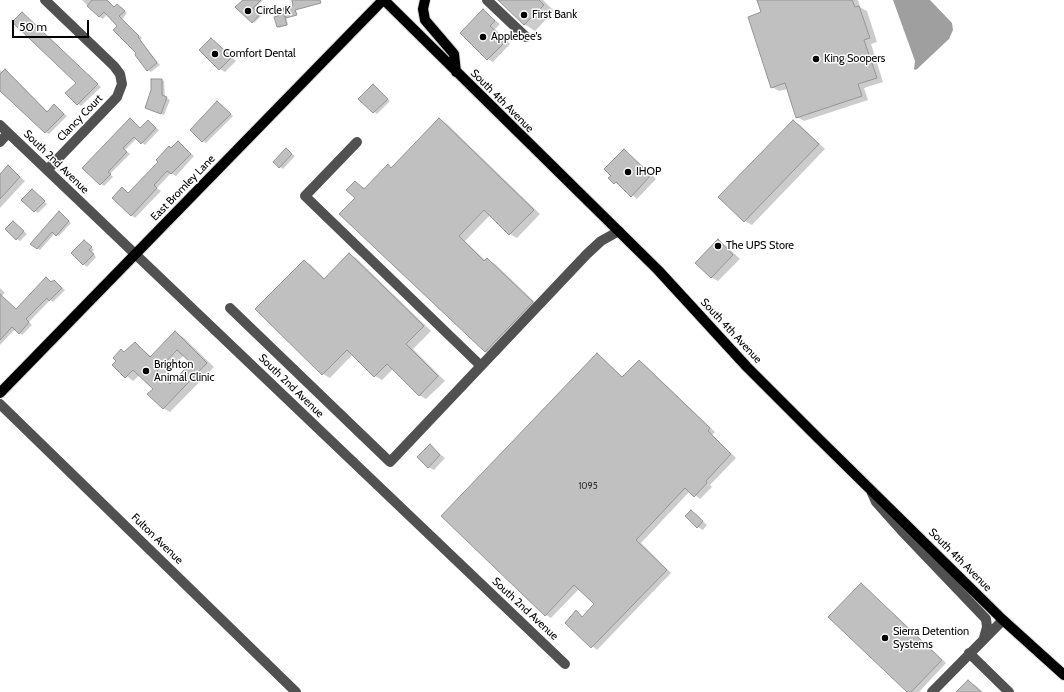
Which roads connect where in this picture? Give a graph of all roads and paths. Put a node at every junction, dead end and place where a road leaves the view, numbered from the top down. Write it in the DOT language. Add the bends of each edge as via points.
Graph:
graph roads {
  1 [pos="45,0"];
  2 [pos="384,0"];
  3 [pos="425,0"];
  4 [pos="487,0"];
  5 [pos="526,37"];
  6 [pos="456,72"];
  7 [pos="0,125"];
  8 [pos="8,133"];
  9 [pos="0,142"];
  10 [pos="358,142"];
  11 [pos="47,170"];
  12 [pos="619,231"];
  13 [pos="136,254"];
  14 [pos="230,308"];
  15 [pos="481,366"];
  16 [pos="0,393"];
  17 [pos="0,404"];
  18 [pos="871,489"];
  19 [pos="1003,620"];
  20 [pos="984,638"];
  21 [pos="969,653"];
  22 [pos="565,664"];
  23 [pos="1064,675"];
  24 [pos="296,692"];
  25 [pos="932,692"];
  26 [pos="1009,692"];
  1 -- 11 [label="street, Clancy Court" via="114,66 120,74 121,88 114,100"];
  2 -- 6 [label="main road, South 4th Avenue"];
  2 -- 13 [label="main road, East Bromley Lane"];
  3 -- 6 [label="main road" via="425,20 454,54"];
  4 -- 5 [label="street"];
  6 -- 12 [label="main road, South 4th Avenue"];
  7 -- 8 [label="street, South 2nd Avenue"];
  8 -- 9 [label="street"];
  8 -- 11 [label="street, South 2nd Avenue"];
  10 -- 15 [label="street" via="305,196"];
  11 -- 13 [label="street, South 2nd Avenue"];
  12 -- 15 [label="street" via="601,241 587,254"];
  12 -- 18 [label="main road, South 4th Avenue" via="666,278 747,367"];
  13 -- 16 [label="main road, East Bromley Lane"];
  13 -- 22 [label="street, South 2nd Avenue"];
  14 -- 15 [label="street" via="390,462"];
  17 -- 24 [label="street, Fulton Avenue"];
  18 -- 19 [label="main road, South 4th Avenue"];
  18 -- 20 [label="street" via="876,502 986,619 988,627"];
  19 -- 20 [label="street"];
  19 -- 23 [label="main road, South 4th Avenue"];
  20 -- 21 [label="street"];
  21 -- 25 [label="street"];
  21 -- 26 [label="street"];
}
